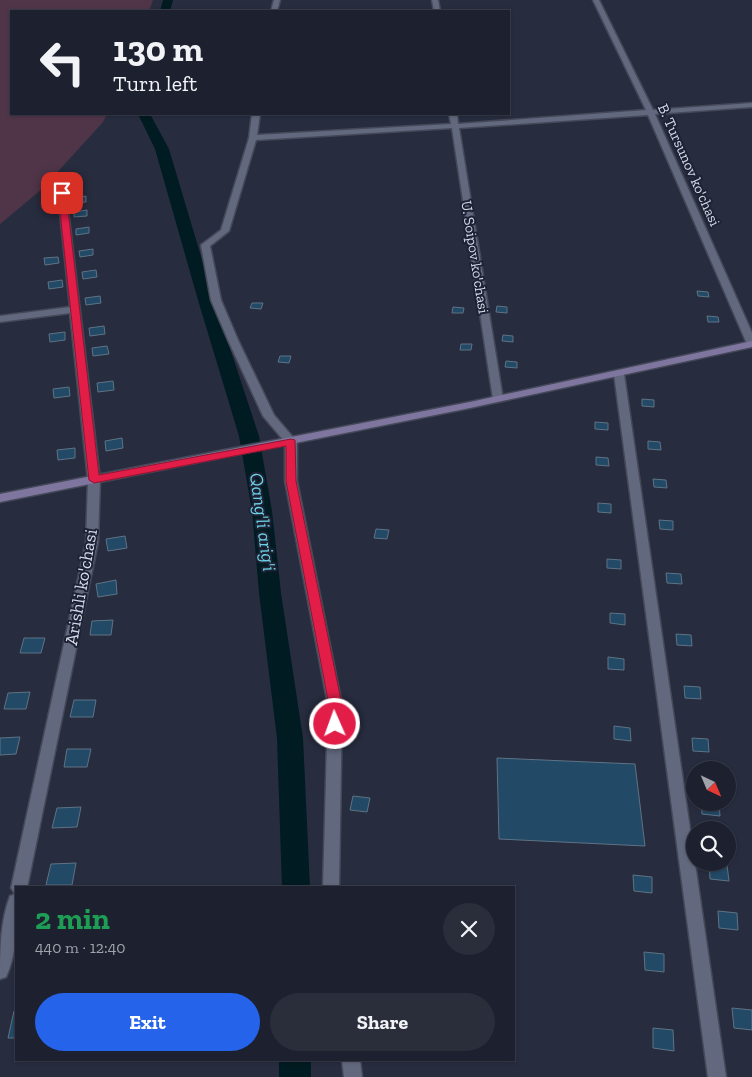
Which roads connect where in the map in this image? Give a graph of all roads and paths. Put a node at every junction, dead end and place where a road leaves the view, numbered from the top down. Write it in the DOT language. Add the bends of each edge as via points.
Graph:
graph roads {
  1 [pos="596,0"];
  2 [pos="752,105"];
  3 [pos="650,111"];
  4 [pos="256,115"];
  5 [pos="453,115"];
  6 [pos="455,126"];
  7 [pos="253,138"];
  8 [pos="62,193"];
  9 [pos="75,309"];
  10 [pos="0,319"];
  11 [pos="752,344"];
  12 [pos="620,374"];
  13 [pos="498,399"];
  14 [pos="286,443"];
  15 [pos="94,480"];
  16 [pos="0,498"];
  17 [pos="19,886"];
  18 [pos="331,886"];
  19 [pos="15,905"];
  20 [pos="0,971"];
  21 [pos="350,1061"];
  22 [pos="353,1077"];
  23 [pos="717,1077"];
  1 -- 3 [label="street, B. Tursunov ko'chasi"];
  2 -- 3 [label="street"];
  3 -- 6 [label="street"];
  3 -- 11 [label="street, B. Tursunov ko'chasi"];
  4 -- 7 [label="street"];
  5 -- 6 [label="street, U. Soipov ko'chasi"];
  6 -- 7 [label="street"];
  6 -- 13 [label="street, U. Soipov ko'chasi"];
  7 -- 14 [label="street" via="225,231 204,245 216,300 269,416"];
  8 -- 9 [label="street, Arishli ko'chasi"];
  9 -- 10 [label="street"];
  9 -- 15 [label="street, Arishli ko'chasi"];
  11 -- 12 [label="street"];
  12 -- 13 [label="street"];
  12 -- 23 [label="street"];
  13 -- 14 [label="street"];
  14 -- 15 [label="street"];
  14 -- 18 [label="street" via="335,705"];
  15 -- 16 [label="street"];
  15 -- 17 [label="street, Arishli ko'chasi" via="92,542"];
  19 -- 20 [label="street"];
  21 -- 22 [label="street"];
}
